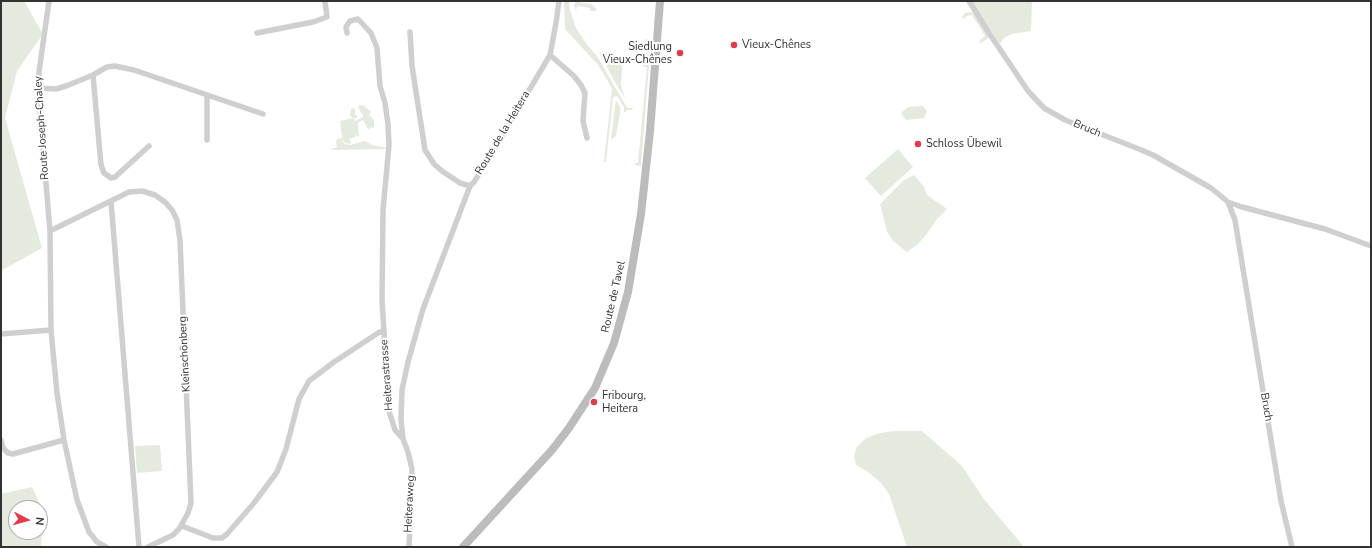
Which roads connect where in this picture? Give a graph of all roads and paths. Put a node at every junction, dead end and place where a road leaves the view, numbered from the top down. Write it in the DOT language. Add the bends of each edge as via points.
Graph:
graph roads {
  1 [pos="49,1"];
  2 [pos="325,1"];
  3 [pos="558,1"];
  4 [pos="660,1"];
  5 [pos="969,1"];
  6 [pos="410,32"];
  7 [pos="257,33"];
  8 [pos="347,33"];
  9 [pos="550,55"];
  10 [pos="93,75"];
  11 [pos="38,88"];
  12 [pos="208,96"];
  13 [pos="263,114"];
  14 [pos="587,138"];
  15 [pos="207,140"];
  16 [pos="149,146"];
  17 [pos="470,186"];
  18 [pos="111,201"];
  19 [pos="1228,202"];
  20 [pos="1242,207"];
  21 [pos="1235,220"];
  22 [pos="50,232"];
  23 [pos="1371,246"];
  24 [pos="51,330"];
  25 [pos="384,330"];
  26 [pos="1,334"];
  27 [pos="403,439"];
  28 [pos="1,440"];
  29 [pos="64,440"];
  30 [pos="182,526"];
  31 [pos="106,547"];
  32 [pos="139,547"];
  33 [pos="148,547"];
  34 [pos="409,547"];
  35 [pos="463,547"];
  36 [pos="1292,547"];
  1 -- 11 [label="street, Route Joseph-Chaley" via="38,72"];
  2 -- 7 [label="street" via="327,17"];
  3 -- 9 [label="street, Route de la Heitera"];
  4 -- 35 [label="main road, Route de Tavel" via="641,214 628,292 614,343 594,388 569,428"];
  5 -- 19 [label="street, Bruch" via="1028,91 1044,108 1065,120 1153,155 1211,188"];
  6 -- 17 [label="street, Route de la Heitera" via="412,66 424,150 442,171 460,183"];
  8 -- 25 [label="street, Heiterastrasse" via="346,27 350,21 358,19 371,33 377,48 380,86 387,117 389,145 382,253"];
  9 -- 14 [label="street" via="574,76 585,93 583,121"];
  9 -- 17 [label="street, Route de la Heitera"];
  10 -- 11 [label="street" via="66,86"];
  10 -- 12 [label="street" via="115,66 134,70"];
  10 -- 16 [label="street" via="104,174 111,178 115,177"];
  11 -- 22 [label="street, Route Joseph-Chaley"];
  12 -- 13 [label="street"];
  12 -- 15 [label="street"];
  17 -- 27 [label="street, Heiterastrasse" via="423,309 408,362 401,405"];
  18 -- 22 [label="street, Kleinschönberg"];
  18 -- 30 [label="street, Kleinschönberg" via="129,192 142,191 155,195 172,210 178,226 191,503"];
  18 -- 32 [label="street"];
  19 -- 20 [label="street"];
  19 -- 21 [label="street, Bruch"];
  20 -- 21 [label="street"];
  20 -- 23 [label="street" via="1319,228"];
  21 -- 36 [label="street, Bruch" via="1281,501"];
  22 -- 24 [label="street"];
  24 -- 26 [label="street"];
  24 -- 29 [label="street"];
  25 -- 27 [label="street, Heiterastrasse" via="389,411 395,430"];
  25 -- 30 [label="street" via="309,381 298,399 286,449 277,472 227,534 222,538 213,538"];
  27 -- 34 [label="street, Heiteraweg" via="412,469"];
  28 -- 29 [label="street" via="3,448 13,454"];
  29 -- 31 [label="street" via="77,500 89,532 97,542"];
  30 -- 33 [label="street, Kleinschönberg" via="173,535"];
}
